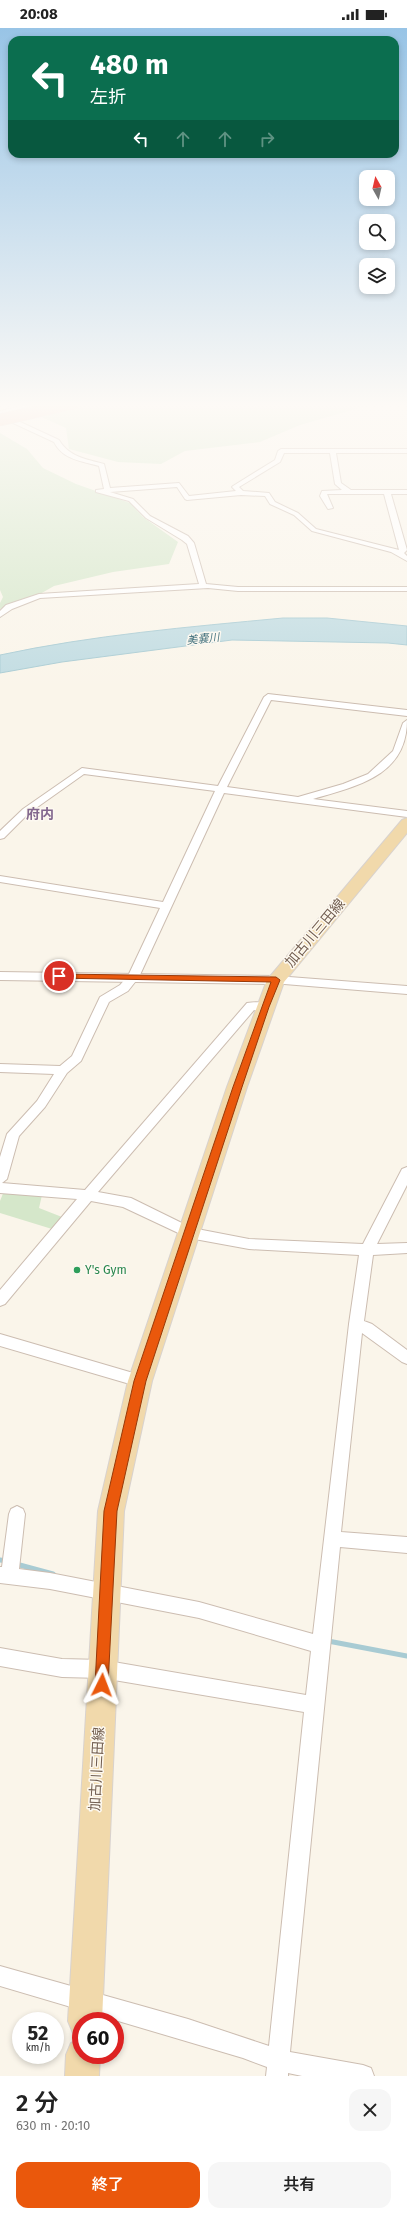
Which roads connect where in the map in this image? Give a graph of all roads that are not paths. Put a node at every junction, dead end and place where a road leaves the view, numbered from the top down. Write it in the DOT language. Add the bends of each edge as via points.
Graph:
graph roads {
  1 [pos="126,499"];
  2 [pos="270,499"];
  3 [pos="325,499"];
  4 [pos="389,499"];
  5 [pos="330,508"];
  6 [pos="404,539"];
  7 [pos="400,553"];
  8 [pos="407,559"];
  9 [pos="203,586"];
  10 [pos="407,589"];
  11 [pos="0,616"];
  12 [pos="407,714"];
  13 [pos="407,723"];
  14 [pos="221,790"];
  15 [pos="298,800"];
  16 [pos="407,814"];
  17 [pos="407,823"];
  18 [pos="0,836"];
  19 [pos="0,879"];
  20 [pos="166,906"];
  21 [pos="0,976"];
  22 [pos="133,977"];
  23 [pos="276,980"];
  24 [pos="407,990"];
  25 [pos="265,1007"];
  26 [pos="0,1068"];
  27 [pos="63,1070"];
  28 [pos="407,1172"];
  29 [pos="0,1179"];
  30 [pos="0,1188"];
  31 [pos="88,1195"];
  32 [pos="189,1233"];
  33 [pos="407,1248"];
  34 [pos="367,1250"];
  35 [pos="0,1300"];
  36 [pos="356,1324"];
  37 [pos="0,1340"];
  38 [pos="407,1358"];
  39 [pos="140,1381"];
  40 [pos="17,1514"];
  41 [pos="334,1539"];
  42 [pos="407,1545"];
  43 [pos="5,1575"];
  44 [pos="106,1591"];
  45 [pos="322,1640"];
  46 [pos="0,1658"];
  47 [pos="102,1669"];
  48 [pos="314,1705"];
  49 [pos="0,1976"];
  50 [pos="85,2011"];
  51 [pos="83,2064"];
  52 [pos="278,2069"];
  53 [pos="82,2076"];
  54 [pos="363,2076"];
  1 -- 9 [label="street" via="148,517 190,543"];
  2 -- 7 [label="street" via="272,503 296,514 314,530"];
  3 -- 5 [label="street"];
  4 -- 6 [label="street"];
  6 -- 7 [label="street" via="403,550"];
  7 -- 8 [label="street"];
  9 -- 10 [label="street" via="238,589"];
  9 -- 11 [label="street" via="39,596 9,607"];
  12 -- 14 [label="street" via="268,697"];
  13 -- 15 [label="street" via="397,752 371,776"];
  14 -- 15 [label="street"];
  14 -- 18 [label="street" via="82,771 26,811"];
  14 -- 20 [label="street"];
  15 -- 16 [label="street"];
  17 -- 23 [label="main road, 加古川三田線"];
  19 -- 20 [label="street"];
  20 -- 22 [label="street"];
  21 -- 22 [label="street"];
  22 -- 23 [label="street"];
  22 -- 27 [label="street" via="124,988 104,1000 77,1058"];
  23 -- 24 [label="street"];
  23 -- 25 [label="main road, 加古川三田線"];
  25 -- 31 [label="street" via="251,1006"];
  25 -- 32 [label="main road, 加古川三田線"];
  26 -- 27 [label="street"];
  27 -- 29 [label="street" via="41,1104 13,1134"];
  28 -- 34 [label="street"];
  30 -- 31 [label="street"];
  31 -- 32 [label="street" via="126,1202"];
  31 -- 35 [label="street"];
  32 -- 34 [label="street" via="249,1244"];
  32 -- 39 [label="main road, 加古川三田線"];
  33 -- 34 [label="street"];
  34 -- 36 [label="street"];
  36 -- 38 [label="street" via="367,1328"];
  36 -- 41 [label="street"];
  37 -- 39 [label="street"];
  39 -- 44 [label="main road, 加古川三田線" via="111,1511"];
  40 -- 43 [label="street"];
  41 -- 42 [label="street"];
  41 -- 45 [label="street"];
  43 -- 44 [label="street"];
  44 -- 45 [label="street" via="199,1610"];
  44 -- 47 [label="main road, 加古川三田線"];
  45 -- 48 [label="street"];
  46 -- 47 [label="street" via="62,1668"];
  47 -- 48 [label="street"];
  47 -- 50 [label="main road, 加古川三田線"];
  48 -- 52 [label="street"];
  49 -- 50 [label="street"];
  50 -- 52 [label="street" via="188,2030 243,2047"];
  51 -- 53 [label="main road"];
  52 -- 54 [label="street"];
}
